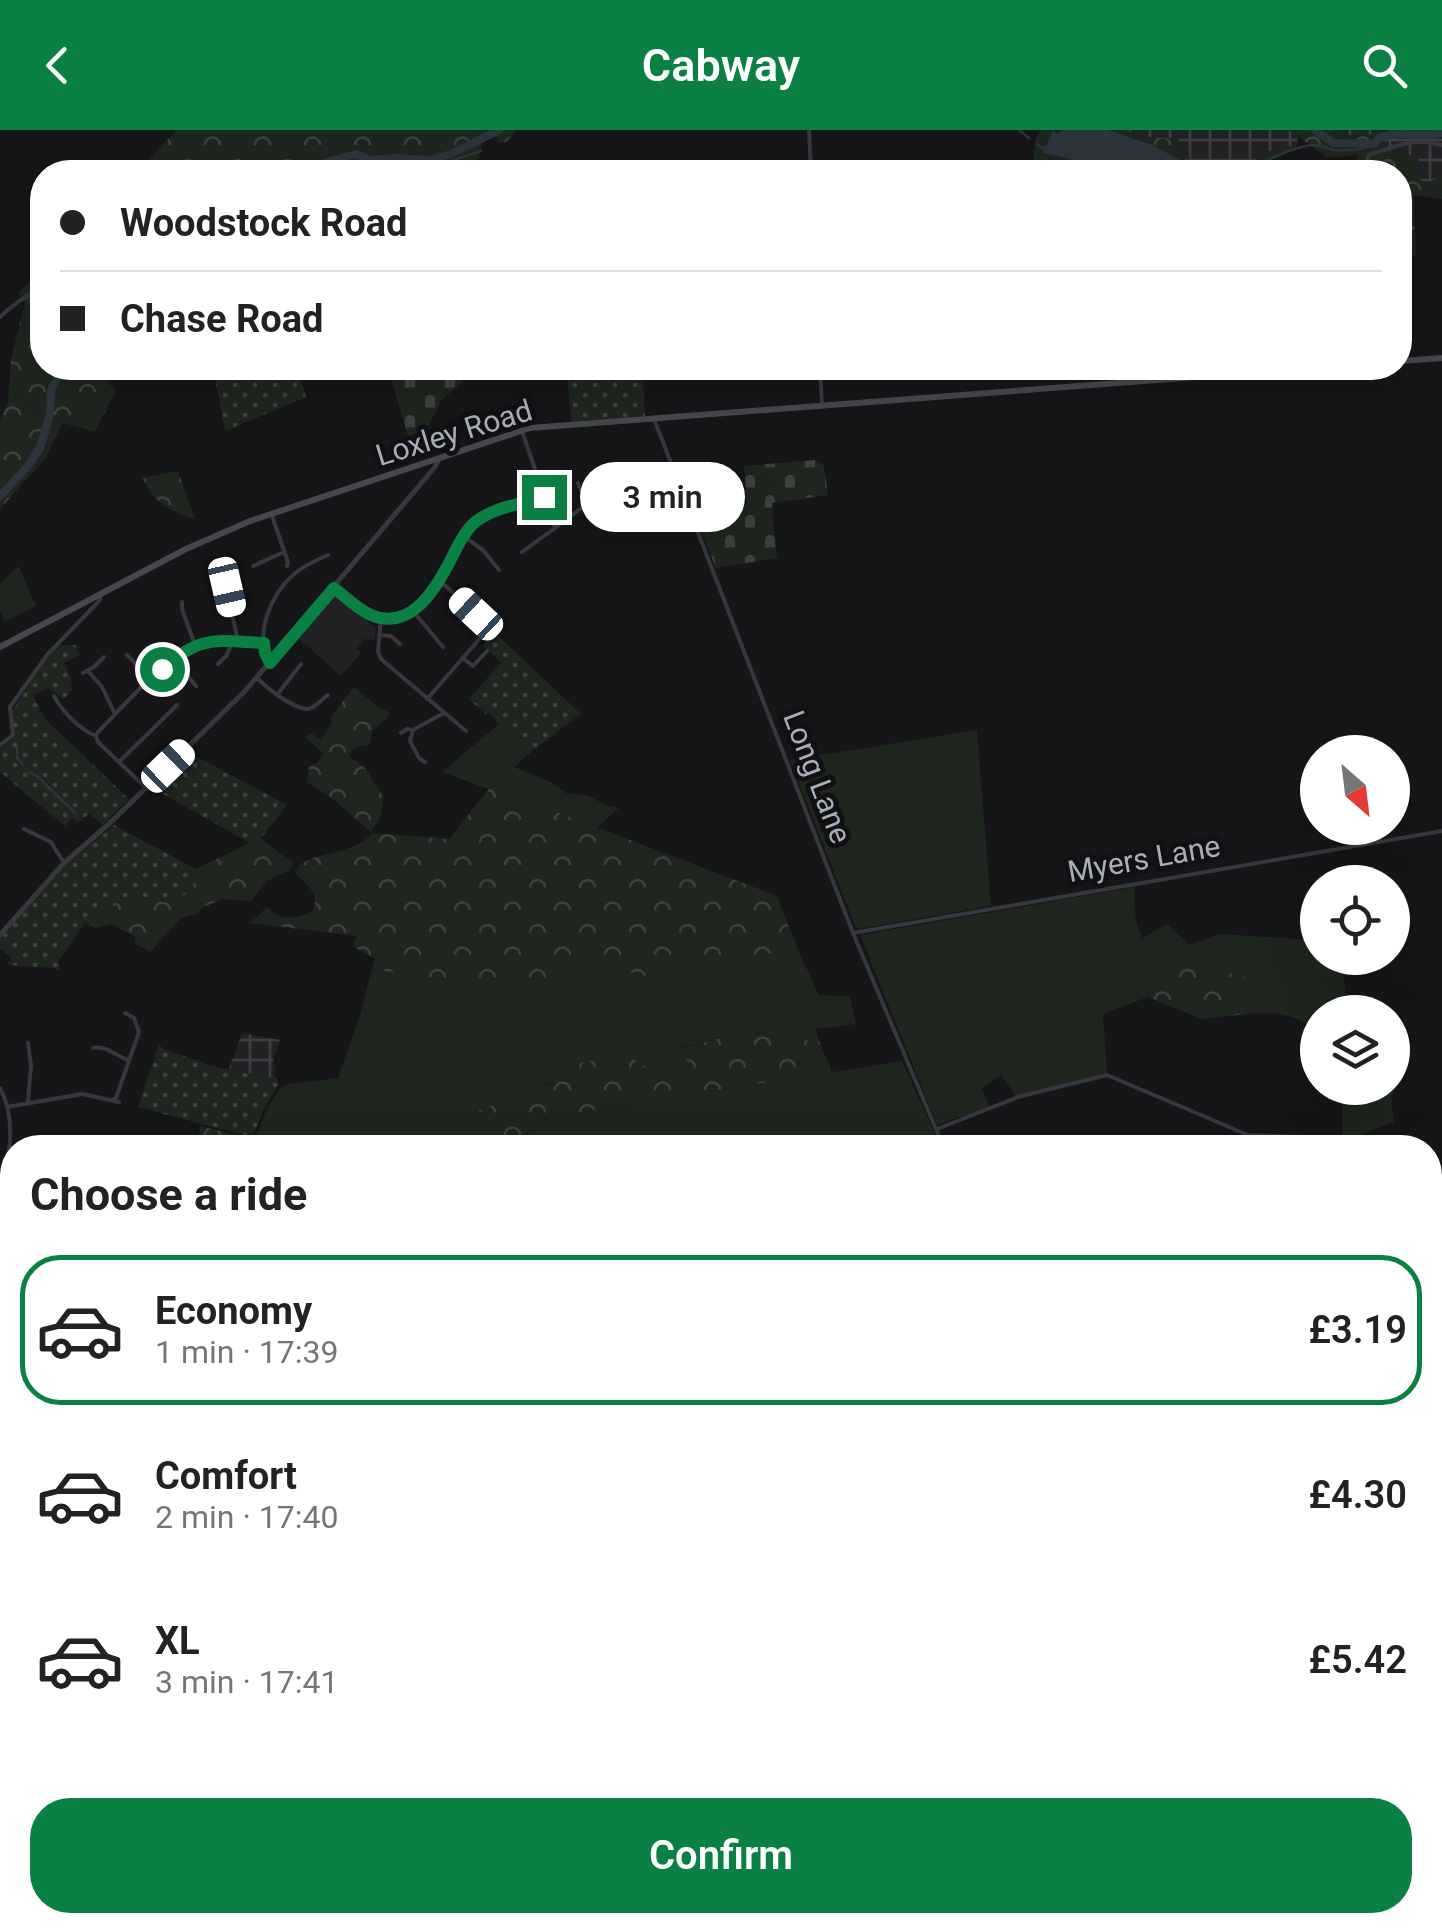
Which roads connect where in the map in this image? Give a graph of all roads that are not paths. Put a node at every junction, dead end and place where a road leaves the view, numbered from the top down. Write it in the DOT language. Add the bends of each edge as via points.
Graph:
graph roads {
  1 [pos="809,130"];
  2 [pos="1442,145"];
  3 [pos="810,160"];
  4 [pos="1367,160"];
  5 [pos="30,294"];
  6 [pos="0,317"];
  7 [pos="1442,358"];
  8 [pos="1412,360"];
  9 [pos="821,380"];
  10 [pos="1154,380"];
  11 [pos="822,405"];
  12 [pos="654,419"];
  13 [pos="522,431"];
  14 [pos="439,459"];
  15 [pos="578,483"];
  16 [pos="544,497"];
  17 [pos="270,514"];
  18 [pos="555,528"];
  19 [pos="463,536"];
  20 [pos="284,552"];
  21 [pos="522,552"];
  22 [pos="328,554"];
  23 [pos="253,566"];
  24 [pos="287,566"];
  25 [pos="499,570"];
  26 [pos="440,581"];
  27 [pos="240,584"];
  28 [pos="334,588"];
  29 [pos="102,594"];
  30 [pos="182,602"];
  31 [pos="413,611"];
  32 [pos="380,618"];
  33 [pos="379,635"];
  34 [pos="235,641"];
  35 [pos="264,643"];
  36 [pos="400,644"];
  37 [pos="195,645"];
  38 [pos="0,647"];
  39 [pos="443,647"];
  40 [pos="487,651"];
  41 [pos="128,655"];
  42 [pos="104,657"];
  43 [pos="174,658"];
  44 [pos="463,658"];
  45 [pos="270,663"];
  46 [pos="218,664"];
  47 [pos="301,664"];
  48 [pos="257,678"];
  49 [pos="144,686"];
  50 [pos="196,686"];
  51 [pos="328,695"];
  52 [pos="278,696"];
  53 [pos="57,698"];
  54 [pos="428,699"];
  55 [pos="177,705"];
  56 [pos="115,714"];
  57 [pos="444,714"];
  58 [pos="413,730"];
  59 [pos="466,730"];
  60 [pos="401,732"];
  61 [pos="96,736"];
  62 [pos="0,745"];
  63 [pos="119,762"];
  64 [pos="425,762"];
  65 [pos="146,788"];
  66 [pos="24,829"];
  67 [pos="1442,831"];
  68 [pos="64,863"];
  69 [pos="853,933"];
  70 [pos="0,935"];
  71 [pos="126,1012"];
  72 [pos="28,1043"];
  73 [pos="94,1048"];
  74 [pos="128,1060"];
  75 [pos="0,1088"];
  76 [pos="28,1102"];
  77 [pos="7,1107"];
  78 [pos="937,1130"];
  79 [pos="11,1135"];
  80 [pos="939,1135"];
  81 [pos="1248,1135"];
  1 -- 3 [label="street"];
  2 -- 4 [label="street" via="1395,145"];
  5 -- 6 [label="street"];
  7 -- 8 [label="main road"];
  9 -- 11 [label="street"];
  10 -- 11 [label="main road, Loxley Road"];
  11 -- 12 [label="main road, Loxley Road"];
  12 -- 13 [label="main road, Loxley Road"];
  12 -- 69 [label="street, Long Lane"];
  13 -- 14 [label="main road, Loxley Road"];
  13 -- 16 [label="street"];
  14 -- 17 [label="main road, Loxley Road"];
  14 -- 28 [label="street"];
  15 -- 18 [label="street" via="587,504"];
  16 -- 18 [label="street"];
  16 -- 19 [label="street" via="483,516"];
  17 -- 20 [label="street"];
  17 -- 29 [label="main road, Loxley Road"];
  18 -- 21 [label="street"];
  19 -- 25 [label="street"];
  19 -- 26 [label="street"];
  20 -- 23 [label="street"];
  20 -- 24 [label="street"];
  22 -- 35 [label="street" via="280,590 268,612"];
  26 -- 31 [label="street"];
  26 -- 44 [label="street" via="489,628"];
  27 -- 34 [label="street" via="226,584"];
  28 -- 32 [label="street"];
  28 -- 45 [label="street"];
  29 -- 38 [label="main road, Loxley Road"];
  29 -- 62 [label="street" via="10,707 13,736"];
  30 -- 37 [label="street"];
  31 -- 32 [label="street"];
  31 -- 39 [label="street"];
  32 -- 33 [label="street"];
  33 -- 36 [label="street"];
  33 -- 54 [label="street" via="381,659"];
  34 -- 35 [label="street"];
  34 -- 37 [label="street"];
  34 -- 46 [label="street"];
  35 -- 45 [label="street"];
  37 -- 43 [label="street"];
  40 -- 44 [label="street" via="473,668"];
  41 -- 49 [label="street"];
  42 -- 56 [label="street" via="86,672"];
  43 -- 49 [label="street"];
  43 -- 50 [label="street"];
  44 -- 54 [label="street"];
  45 -- 48 [label="street"];
  47 -- 52 [label="street"];
  48 -- 52 [label="street"];
  48 -- 65 [label="street"];
  49 -- 56 [label="street"];
  51 -- 52 [label="street" via="308,709"];
  53 -- 61 [label="street"];
  54 -- 57 [label="street"];
  55 -- 63 [label="street"];
  56 -- 61 [label="street"];
  57 -- 58 [label="street"];
  57 -- 59 [label="street"];
  58 -- 60 [label="street"];
  58 -- 64 [label="street" via="410,740"];
  61 -- 63 [label="street"];
  63 -- 65 [label="street"];
  65 -- 68 [label="street"];
  66 -- 68 [label="street" via="51,842"];
  67 -- 69 [label="street, Myers Lane"];
  68 -- 70 [label="street"];
  69 -- 78 [label="street, Long Lane"];
  71 -- 74 [label="street" via="139,1032"];
  72 -- 76 [label="street"];
  73 -- 74 [label="street"];
  74 -- 76 [label="street" via="116,1101 82,1094"];
  75 -- 77 [label="street"];
  76 -- 77 [label="street"];
  77 -- 79 [label="street"];
  78 -- 80 [label="street, Long Lane"];
  78 -- 81 [label="street" via="1018,1097 1106,1075"];
}
